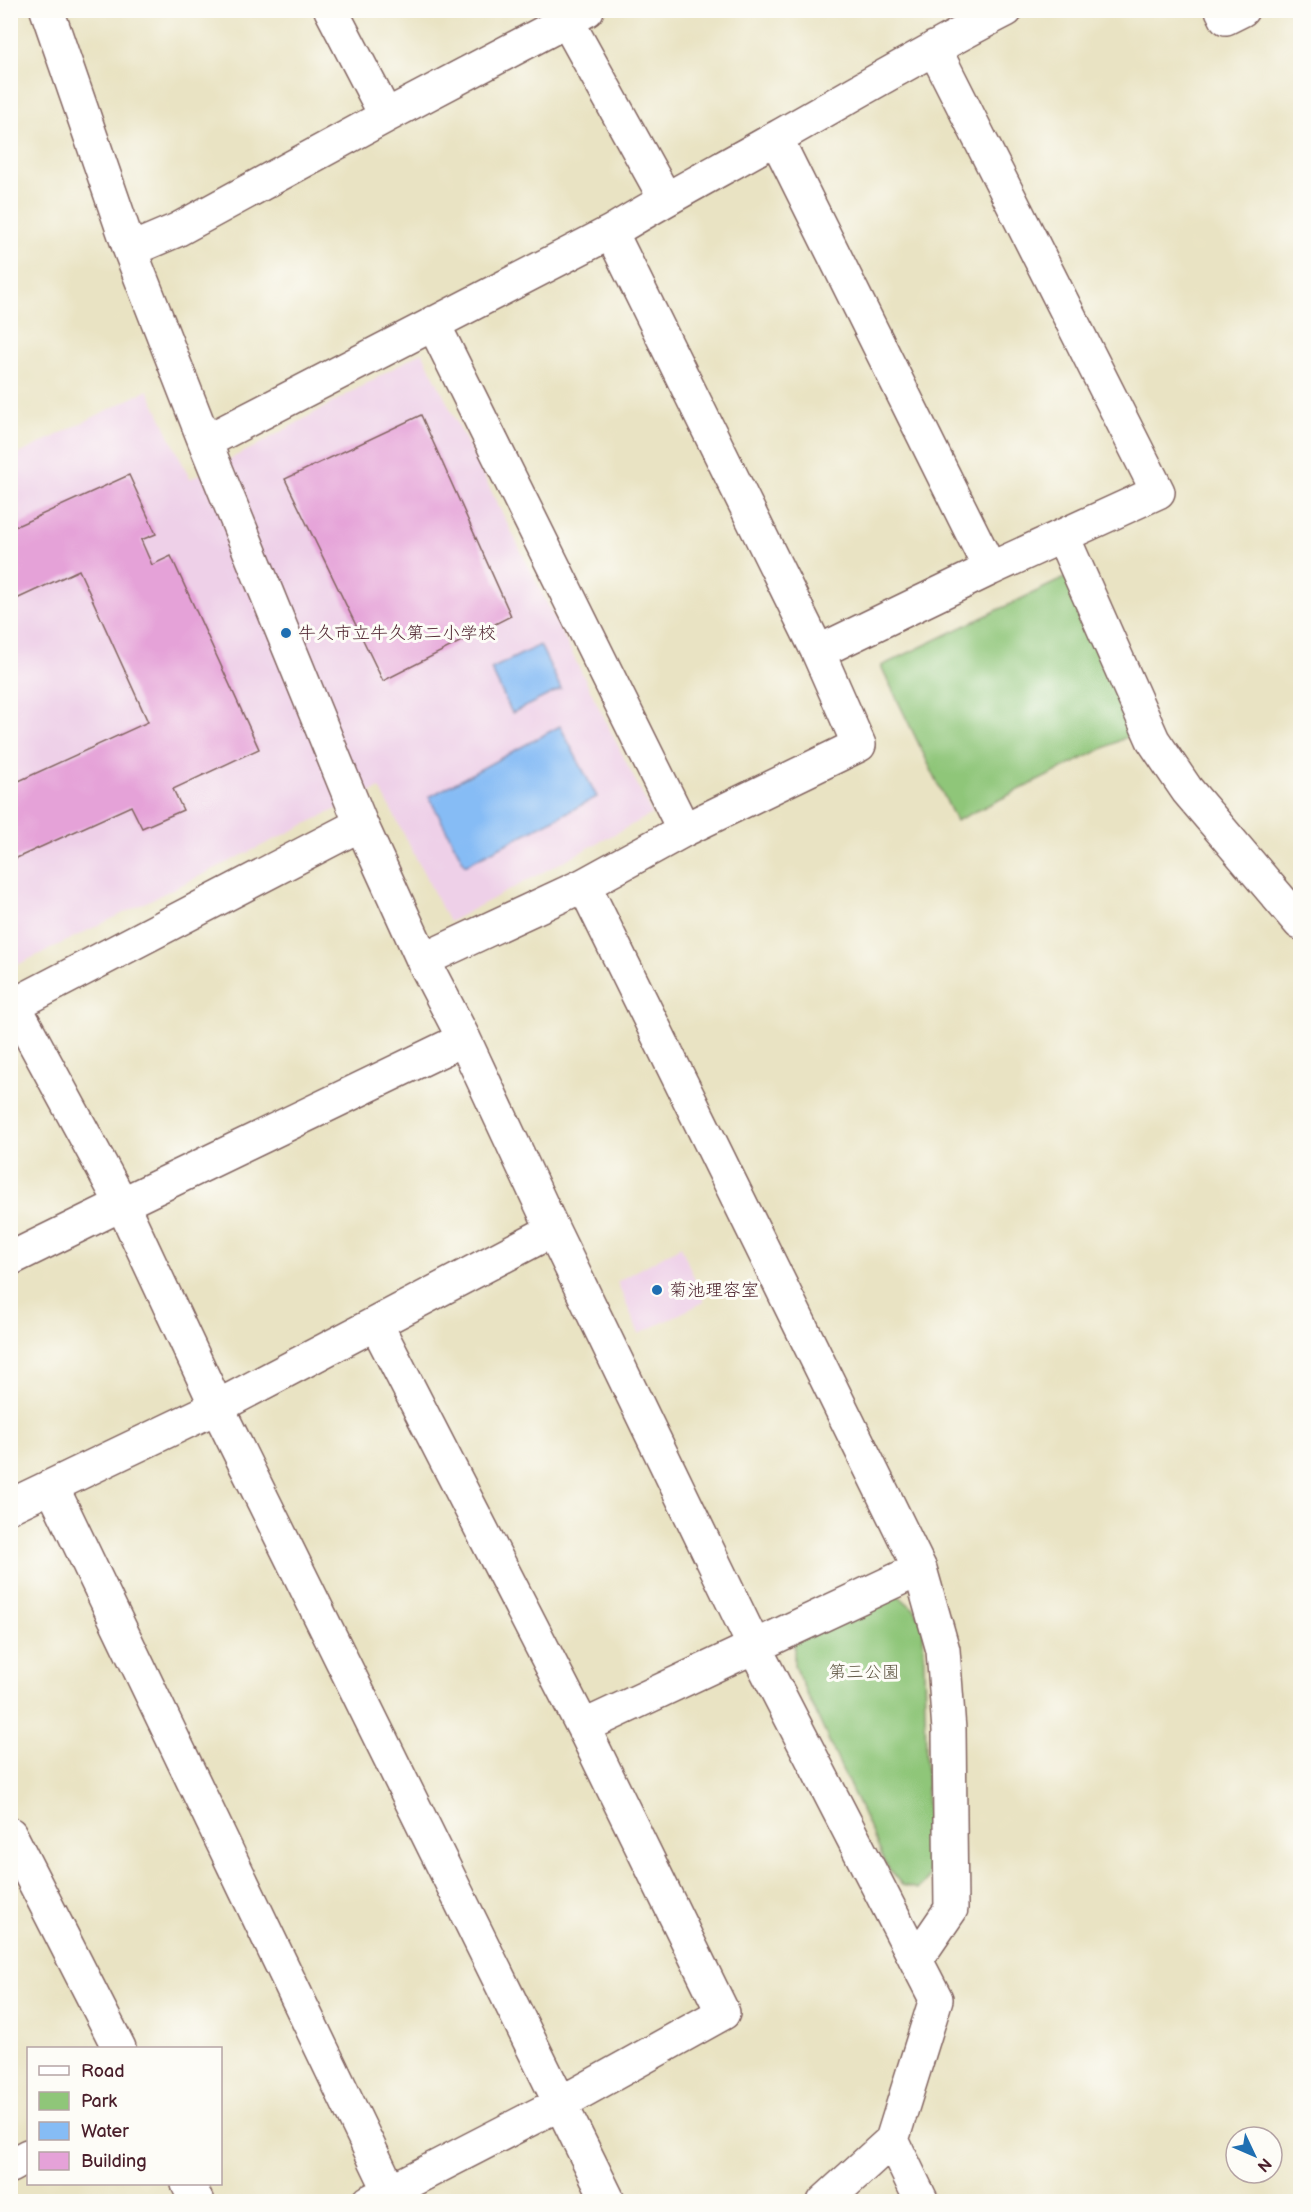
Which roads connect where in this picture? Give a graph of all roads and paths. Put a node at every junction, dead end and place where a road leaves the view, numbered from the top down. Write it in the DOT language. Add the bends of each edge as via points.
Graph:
graph roads {
  1 [pos="47,10"];
  2 [pos="331,10"];
  3 [pos="1006,10"];
  4 [pos="1222,10"];
  5 [pos="1242,10"];
  6 [pos="572,14"];
  7 [pos="934,48"];
  8 [pos="386,116"];
  9 [pos="776,138"];
  10 [pos="665,198"];
  11 [pos="611,232"];
  12 [pos="130,250"];
  13 [pos="433,323"];
  14 [pos="205,442"];
  15 [pos="1063,537"];
  16 [pos="990,569"];
  17 [pos="818,652"];
  18 [pos="361,824"];
  19 [pos="684,830"];
  20 [pos="584,885"];
  21 [pos="1300,923"];
  22 [pos="423,960"];
  23 [pos="12,1006"];
  24 [pos="464,1039"];
  25 [pos="122,1204"];
  26 [pos="553,1230"];
  27 [pos="10,1260"];
  28 [pos="376,1324"];
  29 [pos="217,1407"];
  30 [pos="52,1486"];
  31 [pos="10,1506"];
  32 [pos="920,1569"];
  33 [pos="755,1648"];
  34 [pos="583,1727"];
  35 [pos="10,1834"];
  36 [pos="916,1960"];
  37 [pos="118,2047"];
  38 [pos="561,2103"];
  39 [pos="892,2140"];
  40 [pos="27,2157"];
  41 [pos="10,2166"];
  42 [pos="188,2185"];
  43 [pos="380,2196"];
  44 [pos="197,2202"];
  45 [pos="609,2202"];
  46 [pos="824,2202"];
  47 [pos="922,2202"];
  1 -- 12 [label="street"];
  2 -- 8 [label="street"];
  3 -- 7 [label="street"];
  4 -- 5 [label="street" via="1226,18"];
  6 -- 8 [label="street"];
  6 -- 10 [label="street"];
  7 -- 9 [label="street"];
  7 -- 15 [label="street" via="1158,492"];
  8 -- 12 [label="street" via="177,230"];
  9 -- 10 [label="street"];
  9 -- 16 [label="street"];
  10 -- 11 [label="street"];
  11 -- 13 [label="street"];
  11 -- 17 [label="street"];
  12 -- 14 [label="street"];
  13 -- 14 [label="street"];
  13 -- 19 [label="street"];
  14 -- 18 [label="street"];
  15 -- 16 [label="street"];
  15 -- 21 [label="street" via="1153,740 1187,790"];
  16 -- 17 [label="street"];
  17 -- 19 [label="street" via="859,745"];
  18 -- 22 [label="street"];
  18 -- 23 [label="street"];
  19 -- 20 [label="street"];
  20 -- 22 [label="street"];
  20 -- 32 [label="street"];
  22 -- 24 [label="street"];
  23 -- 25 [label="street"];
  24 -- 25 [label="street"];
  24 -- 26 [label="street"];
  25 -- 27 [label="street"];
  25 -- 29 [label="street"];
  26 -- 28 [label="street"];
  26 -- 33 [label="street"];
  28 -- 29 [label="street"];
  28 -- 34 [label="street"];
  29 -- 30 [label="street"];
  29 -- 38 [label="street"];
  30 -- 31 [label="street"];
  30 -- 43 [label="street"];
  32 -- 33 [label="street"];
  32 -- 36 [label="street" via="943,1650 949,1730 951,1909"];
  33 -- 34 [label="street"];
  33 -- 36 [label="street"];
  34 -- 38 [label="street" via="723,2013"];
  35 -- 37 [label="street"];
  36 -- 39 [label="street" via="936,1999"];
  38 -- 43 [label="street"];
  38 -- 45 [label="street"];
  39 -- 46 [label="street"];
  39 -- 47 [label="street"];
  40 -- 41 [label="street"];
  42 -- 44 [label="street"];
}
